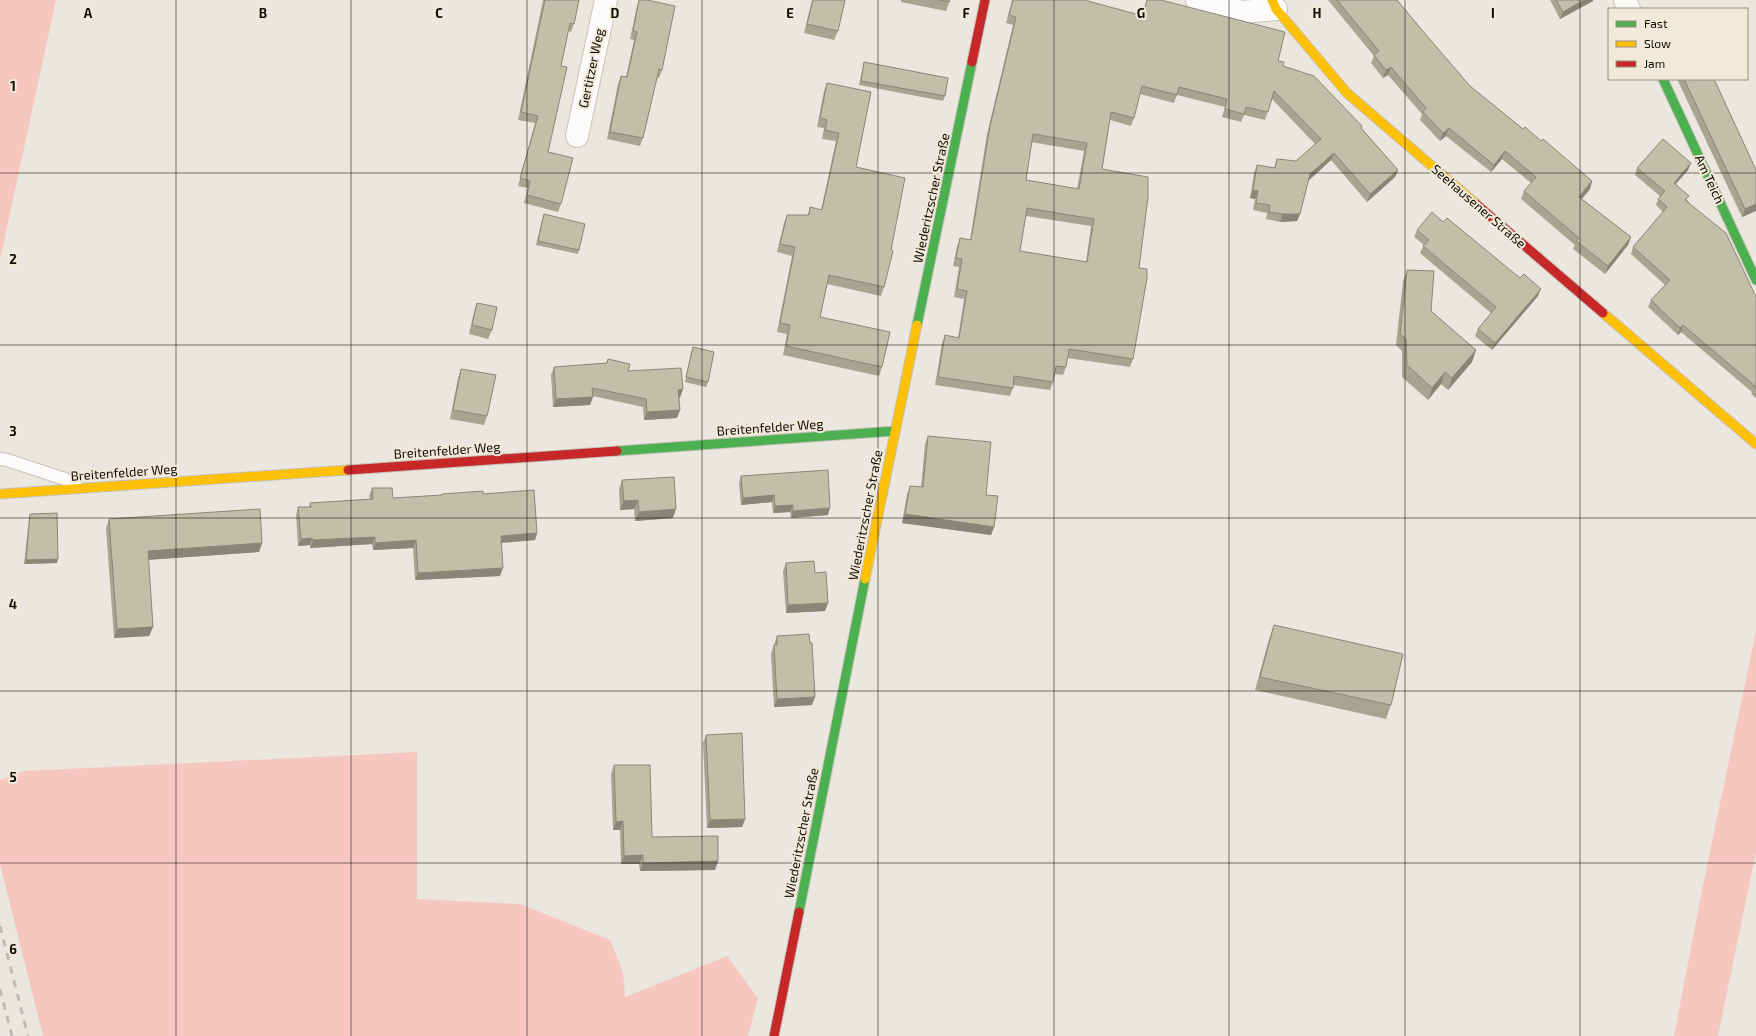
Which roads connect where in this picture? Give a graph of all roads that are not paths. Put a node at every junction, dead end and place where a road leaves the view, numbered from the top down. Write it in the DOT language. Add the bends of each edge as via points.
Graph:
graph roads {
  1 [pos="606,0"];
  2 [pos="985,0"];
  3 [pos="1197,0"];
  4 [pos="1274,5"];
  5 [pos="1663,80"];
  6 [pos="577,136"];
  7 [pos="1756,280"];
  8 [pos="895,431"];
  9 [pos="1756,444"];
  10 [pos="0,459"];
  11 [pos="81,488"];
  12 [pos="0,494"];
  13 [pos="774,1036"];
  1 -- 6 [label="street, Gertitzer Weg"];
  2 -- 8 [label="street, Wiederitzscher Straße"];
  3 -- 4 [label="street, Seehausener Straße" via="1242,12"];
  4 -- 9 [label="street, Seehausener Straße" via="1347,93"];
  5 -- 7 [label="street, Am Teich"];
  8 -- 11 [label="street, Breitenfelder Weg"];
  8 -- 13 [label="street, Wiederitzscher Straße"];
  10 -- 11 [label="lane" via="65,479"];
  11 -- 12 [label="street, Breitenfelder Weg"];
}
